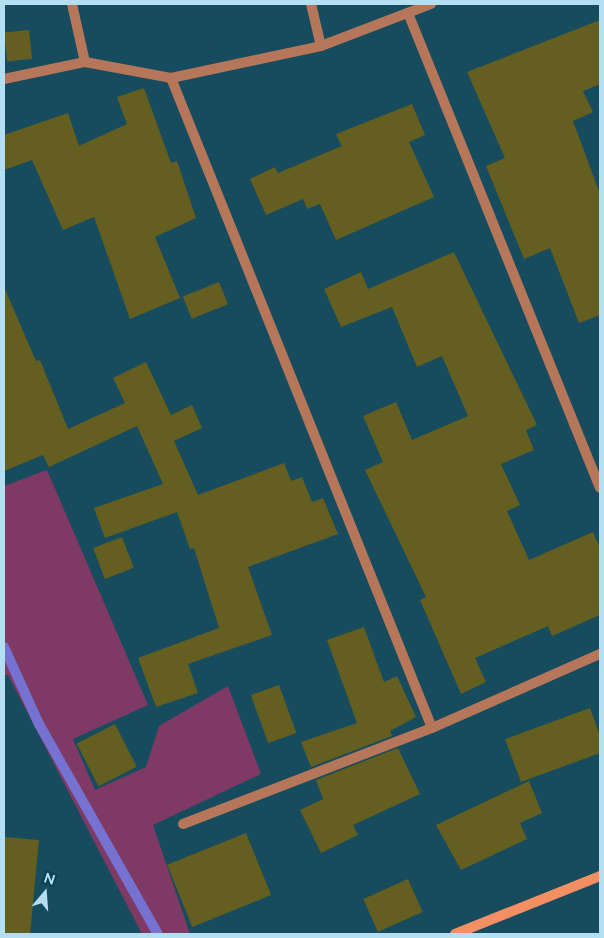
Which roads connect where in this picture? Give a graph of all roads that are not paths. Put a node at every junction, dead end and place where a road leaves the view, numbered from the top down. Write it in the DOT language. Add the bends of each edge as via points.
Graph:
graph roads {
  1 [pos="72,4"];
  2 [pos="311,4"];
  3 [pos="431,4"];
  4 [pos="408,13"];
  5 [pos="321,46"];
  6 [pos="85,62"];
  7 [pos="171,78"];
  8 [pos="4,79"];
  9 [pos="600,488"];
  10 [pos="600,654"];
  11 [pos="432,728"];
  12 [pos="183,824"];
  13 [pos="600,876"];
  14 [pos="454,934"];
  1 -- 6 [label="street"];
  2 -- 5 [label="street"];
  3 -- 4 [label="street"];
  4 -- 5 [label="street"];
  4 -- 9 [label="street"];
  5 -- 7 [label="street"];
  6 -- 7 [label="street"];
  6 -- 8 [label="street"];
  7 -- 11 [label="street"];
  10 -- 11 [label="street"];
  11 -- 12 [label="street"];
  13 -- 14 [label="main road"];
}
